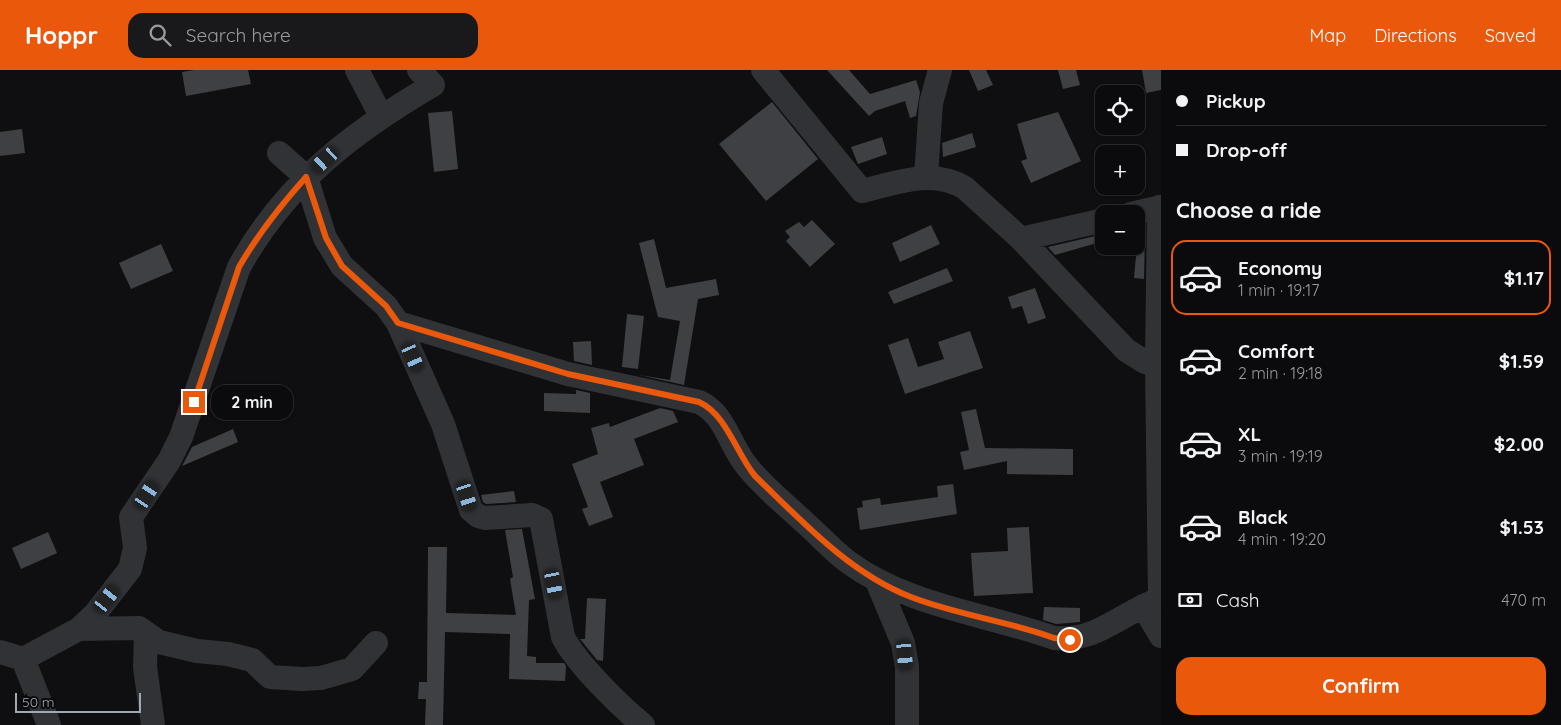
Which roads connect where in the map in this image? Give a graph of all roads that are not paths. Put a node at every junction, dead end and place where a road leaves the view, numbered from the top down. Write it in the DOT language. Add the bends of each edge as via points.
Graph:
graph roads {
  1 [pos="357,70"];
  2 [pos="419,70"];
  3 [pos="762,70"];
  4 [pos="940,70"];
  5 [pos="381,116"];
  6 [pos="279,152"];
  7 [pos="306,177"];
  8 [pos="926,177"];
  9 [pos="1160,207"];
  10 [pos="1145,211"];
  11 [pos="1095,222"];
  12 [pos="1020,239"];
  13 [pos="398,323"];
  14 [pos="1157,363"];
  15 [pos="877,581"];
  16 [pos="1155,601"];
  17 [pos="80,629"];
  18 [pos="146,633"];
  19 [pos="1161,636"];
  20 [pos="376,643"];
  21 [pos="0,652"];
  22 [pos="23,659"];
  23 [pos="616,714"];
  24 [pos="49,725"];
  25 [pos="153,725"];
  26 [pos="643,725"];
  27 [pos="907,725"];
  1 -- 5 [label="street"];
  2 -- 5 [label="street" via="432,85"];
  3 -- 8 [label="street" via="862,191"];
  4 -- 8 [label="street" via="931,103"];
  5 -- 7 [label="street"];
  6 -- 7 [label="street"];
  7 -- 13 [label="street" via="326,238 342,266 386,306"];
  7 -- 17 [label="street" via="285,200 239,267 181,437 132,517 135,548 130,569"];
  8 -- 12 [label="street" via="943,178 965,188"];
  9 -- 10 [label="street"];
  9 -- 14 [label="street"];
  11 -- 12 [label="street"];
  12 -- 14 [label="street" via="1126,350 1145,362"];
  13 -- 15 [label="street" via="568,374 699,402 719,418 755,476 847,561"];
  13 -- 23 [label="street" via="442,424 472,510 485,518 532,515 541,519 564,637"];
  14 -- 16 [label="street"];
  15 -- 16 [label="street" via="912,597 1070,640 1091,635"];
  15 -- 27 [label="street" via="904,643"];
  16 -- 19 [label="street"];
  17 -- 18 [label="street" via="139,628"];
  17 -- 22 [label="street"];
  18 -- 20 [label="street" via="159,642 252,660 270,677 302,679 321,678 352,669"];
  18 -- 25 [label="street" via="145,667"];
  21 -- 22 [label="street"];
  22 -- 24 [label="street"];
  23 -- 26 [label="street"];
}
